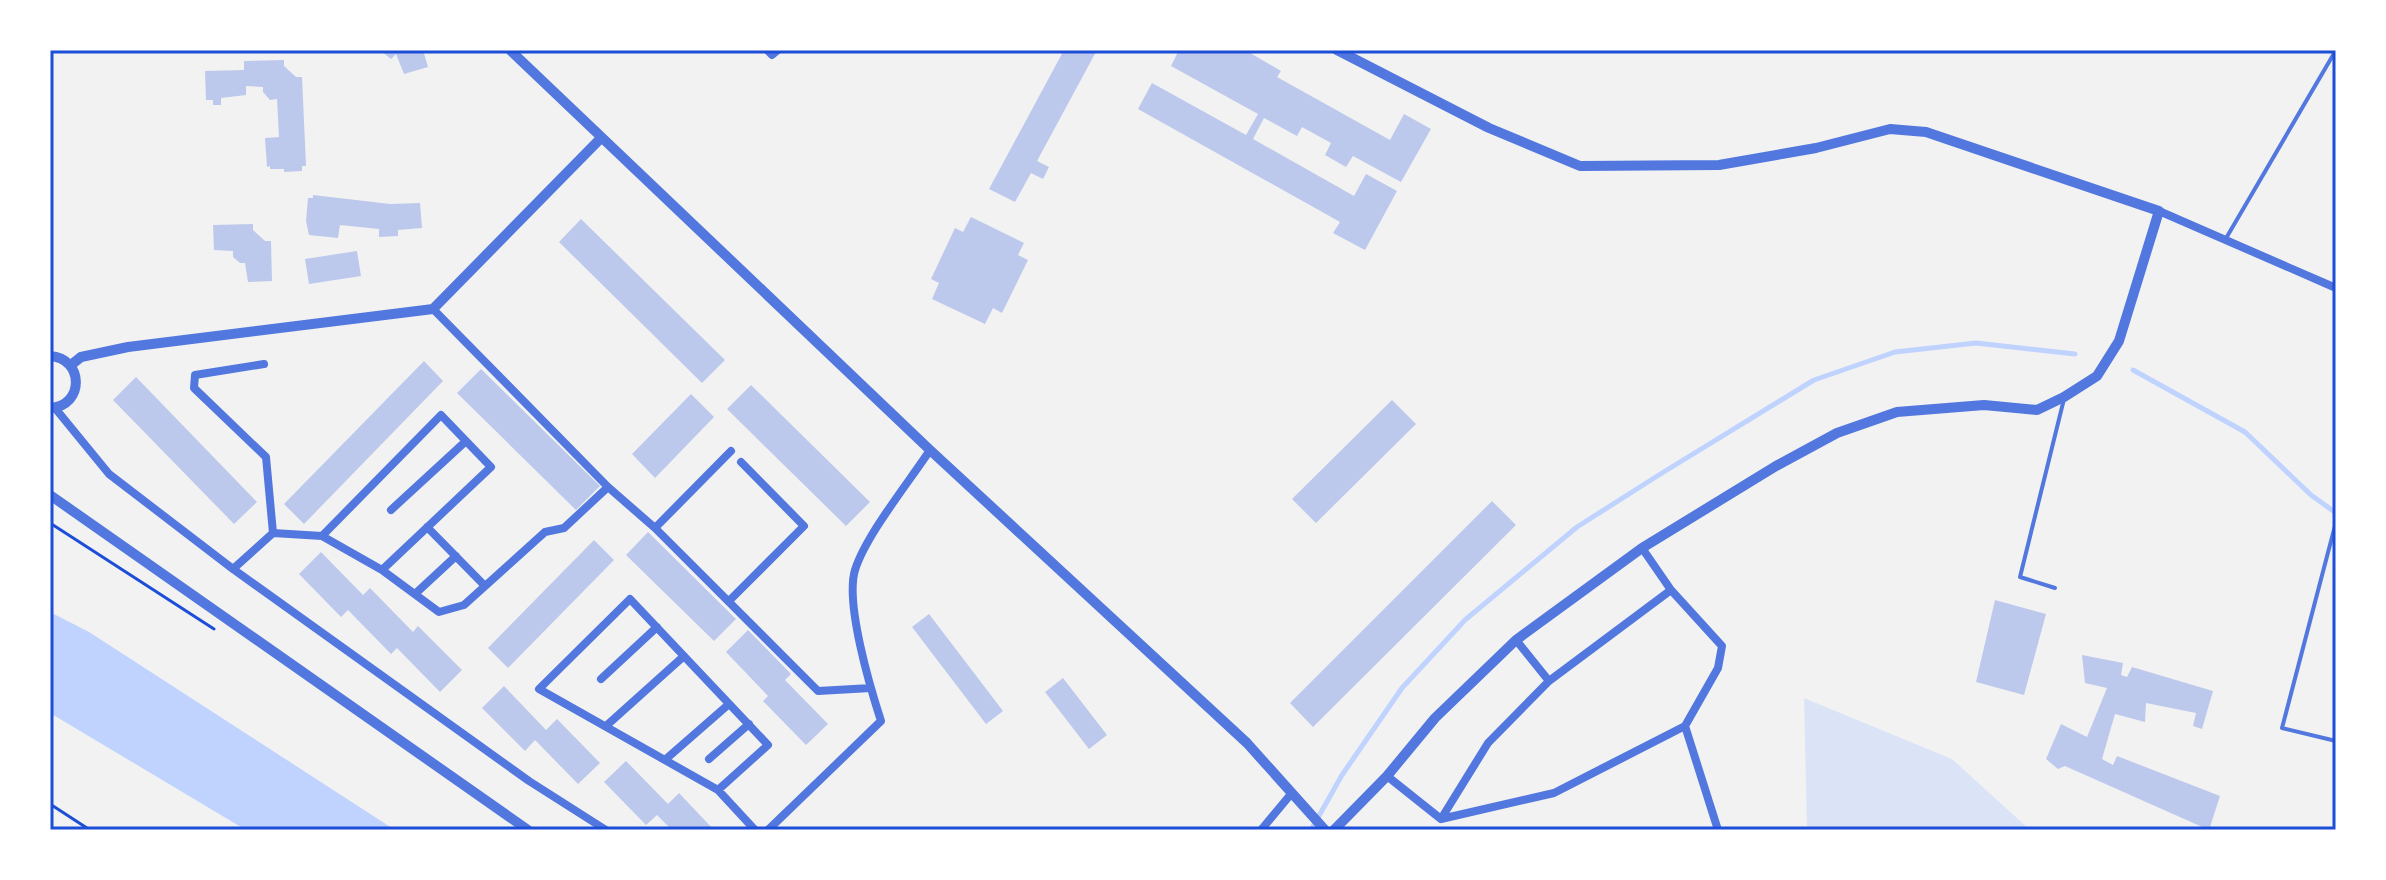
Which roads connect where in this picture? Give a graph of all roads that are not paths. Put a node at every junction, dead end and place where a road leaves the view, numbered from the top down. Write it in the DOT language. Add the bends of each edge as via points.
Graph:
graph roads {
  1 [pos="510,50"];
  2 [pos="767,50"];
  3 [pos="778,50"];
  4 [pos="1337,50"];
  5 [pos="2336,50"];
  6 [pos="601,138"];
  7 [pos="2159,211"];
  8 [pos="2225,240"];
  9 [pos="2336,288"];
  10 [pos="433,309"];
  11 [pos="50,356"];
  12 [pos="264,364"];
  13 [pos="71,365"];
  14 [pos="2064,397"];
  15 [pos="52,408"];
  16 [pos="466,441"];
  17 [pos="930,450"];
  18 [pos="731,451"];
  19 [pos="741,462"];
  20 [pos="608,487"];
  21 [pos="50,495"];
  22 [pos="391,510"];
  23 [pos="2336,524"];
  24 [pos="427,527"];
  25 [pos="655,528"];
  26 [pos="273,533"];
  27 [pos="322,536"];
  28 [pos="1642,548"];
  29 [pos="456,556"];
  30 [pos="233,569"];
  31 [pos="382,570"];
  32 [pos="485,586"];
  33 [pos="2055,588"];
  34 [pos="1671,590"];
  35 [pos="415,594"];
  36 [pos="729,601"];
  37 [pos="657,627"];
  38 [pos="1516,640"];
  39 [pos="684,656"];
  40 [pos="601,679"];
  41 [pos="1549,681"];
  42 [pos="871,688"];
  43 [pos="729,704"];
  44 [pos="749,724"];
  45 [pos="606,726"];
  46 [pos="1685,726"];
  47 [pos="2336,741"];
  48 [pos="666,759"];
  49 [pos="709,759"];
  50 [pos="1387,776"];
  51 [pos="718,790"];
  52 [pos="1292,795"];
  53 [pos="1441,819"];
  54 [pos="528,830"];
  55 [pos="606,830"];
  56 [pos="755,830"];
  57 [pos="768,830"];
  58 [pos="1261,830"];
  59 [pos="1327,830"];
  60 [pos="1718,830"];
  1 -- 6 [label="street"];
  2 -- 3 [label="street" via="772,55"];
  4 -- 7 [label="street" via="1489,128 1580,166 1719,165 1890,129 1926,132"];
  5 -- 8 [label="lane"];
  6 -- 10 [label="street"];
  6 -- 17 [label="street"];
  7 -- 8 [label="street"];
  7 -- 14 [label="street" via="2119,341 2097,376"];
  8 -- 9 [label="street"];
  10 -- 13 [label="street" via="128,347 81,357"];
  10 -- 20 [label="street"];
  11 -- 13 [label="street"];
  12 -- 26 [label="street" via="195,375 194,388 266,457"];
  13 -- 15 [label="street" via="75,392"];
  14 -- 28 [label="street" via="2037,410 1984,405 1897,412 1837,433"];
  14 -- 33 [label="lane" via="2020,577"];
  15 -- 30 [label="street" via="109,474"];
  16 -- 22 [label="street"];
  16 -- 24 [label="street" via="491,467"];
  16 -- 27 [label="street" via="441,415"];
  17 -- 42 [label="street" via="867,544 855,572 853,599"];
  17 -- 52 [label="street" via="1247,743"];
  18 -- 25 [label="street"];
  19 -- 36 [label="street" via="804,526"];
  20 -- 25 [label="street"];
  20 -- 32 [label="street" via="564,528 545,532"];
  21 -- 54 [label="street"];
  23 -- 47 [label="lane" via="2282,728"];
  24 -- 29 [label="street"];
  24 -- 31 [label="street"];
  25 -- 36 [label="street"];
  26 -- 27 [label="street"];
  26 -- 30 [label="street"];
  27 -- 31 [label="street"];
  28 -- 34 [label="street"];
  28 -- 38 [label="street"];
  29 -- 32 [label="street"];
  29 -- 35 [label="street"];
  30 -- 55 [label="street"];
  31 -- 35 [label="street"];
  32 -- 35 [label="street" via="464,605 439,612"];
  34 -- 41 [label="street"];
  34 -- 46 [label="street" via="1722,646 1718,668"];
  36 -- 42 [label="street" via="818,691"];
  37 -- 39 [label="street"];
  37 -- 40 [label="street"];
  37 -- 45 [label="street" via="630,599 539,689"];
  38 -- 41 [label="street"];
  38 -- 50 [label="street" via="1435,718"];
  39 -- 43 [label="street"];
  39 -- 45 [label="street"];
  41 -- 53 [label="street" via="1488,743"];
  42 -- 57 [label="street" via="881,721"];
  43 -- 44 [label="street"];
  43 -- 48 [label="street"];
  44 -- 49 [label="street"];
  44 -- 51 [label="street" via="768,745"];
  45 -- 48 [label="street"];
  46 -- 53 [label="street" via="1554,793"];
  46 -- 60 [label="street"];
  48 -- 51 [label="street"];
  50 -- 53 [label="street"];
  50 -- 59 [label="street"];
  51 -- 56 [label="street"];
  52 -- 58 [label="street"];
  52 -- 59 [label="street"];
}
